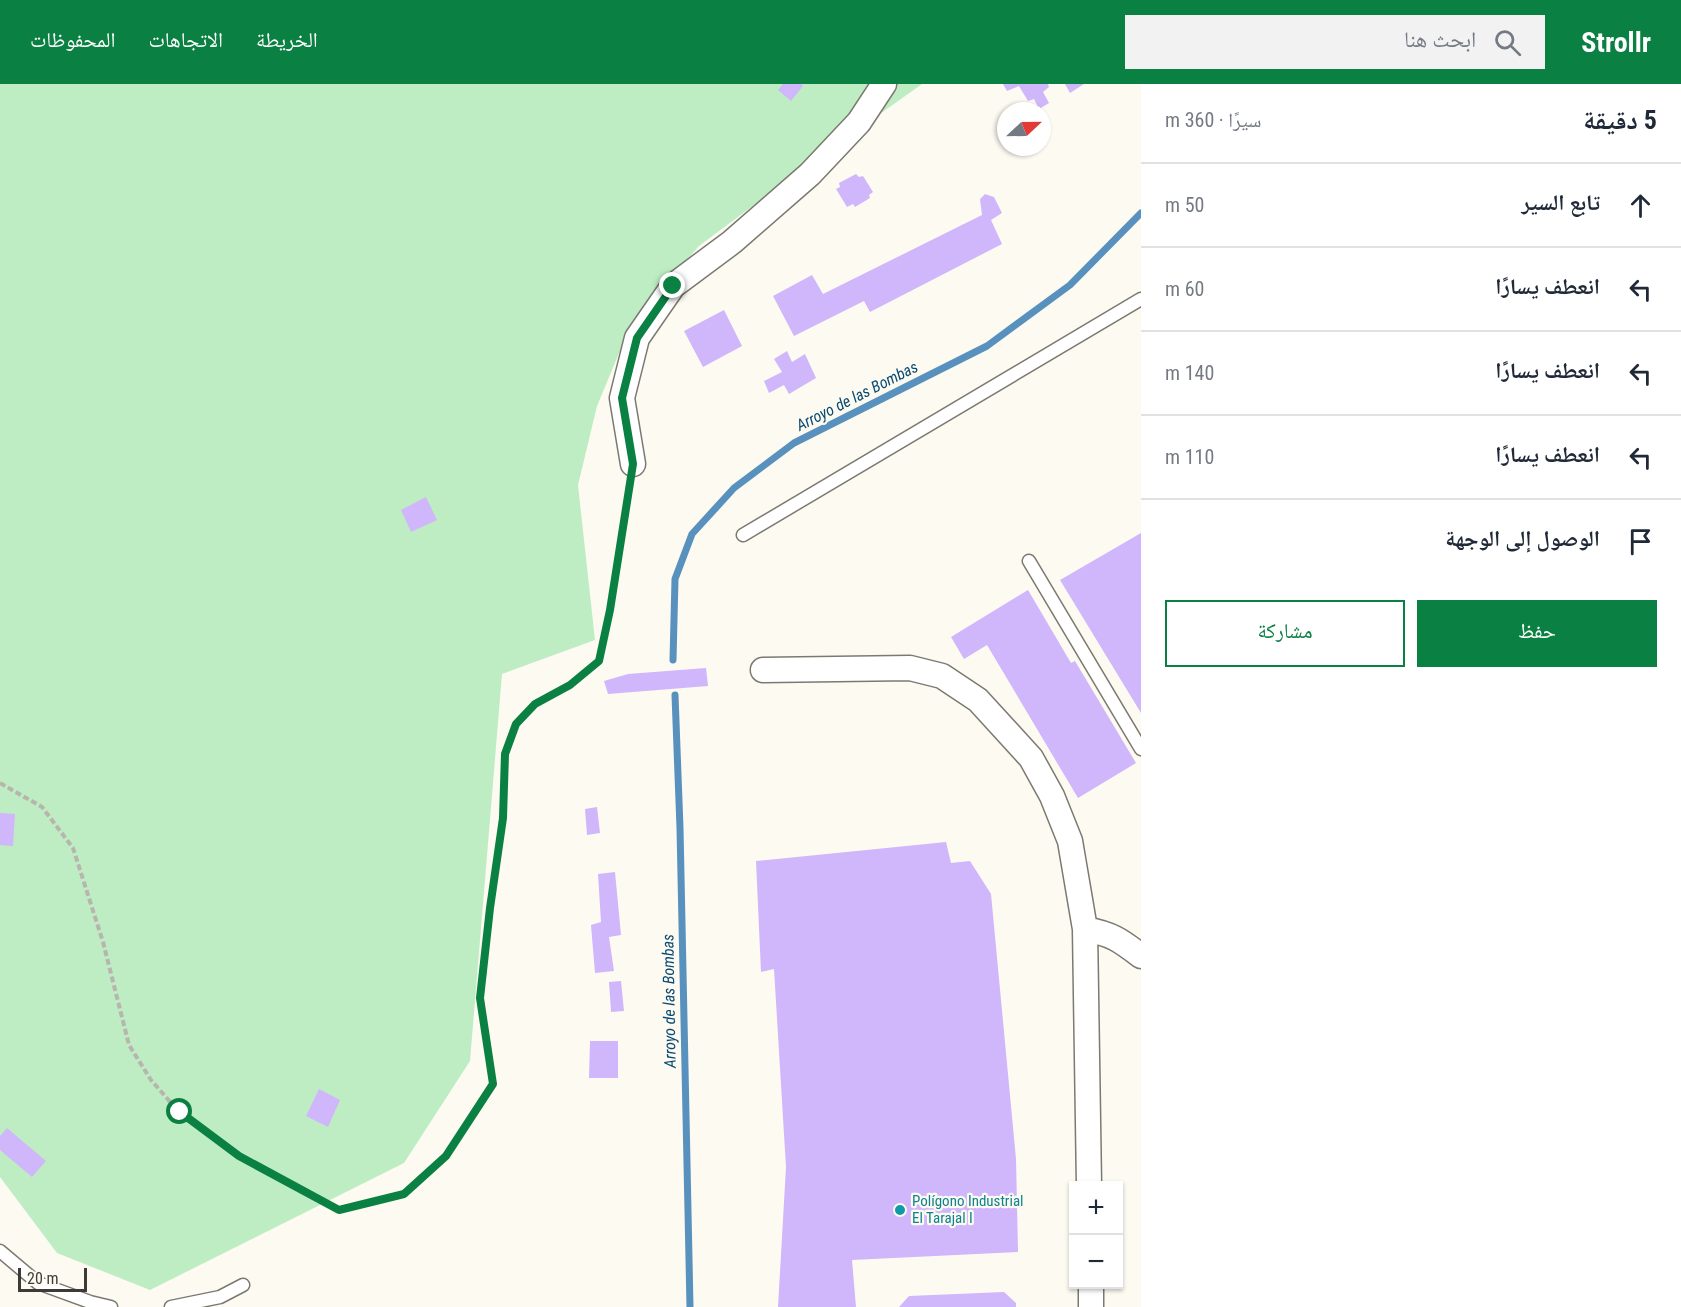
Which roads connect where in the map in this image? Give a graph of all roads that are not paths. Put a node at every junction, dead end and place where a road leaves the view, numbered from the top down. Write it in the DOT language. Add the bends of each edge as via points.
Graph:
graph roads {
  1 [pos="884,84"];
  2 [pos="1141,299"];
  3 [pos="633,464"];
  4 [pos="743,534"];
  5 [pos="1029,561"];
  6 [pos="763,670"];
  7 [pos="1141,749"];
  8 [pos="1085,929"];
  9 [pos="1141,956"];
  10 [pos="1089,1181"];
  11 [pos="0,1251"];
  12 [pos="243,1285"];
  13 [pos="1091,1289"];
  14 [pos="111,1307"];
  15 [pos="171,1307"];
  16 [pos="1092,1307"];
  1 -- 3 [label="street" via="859,122 810,174 732,242 673,286 637,338 622,398"];
  2 -- 4 [label="lane"];
  5 -- 7 [label="lane"];
  6 -- 8 [label="street" via="910,668 942,676 978,700 1031,758 1052,796 1070,841"];
  8 -- 9 [label="street" via="1118,939"];
  8 -- 10 [label="street"];
  11 -- 14 [label="lane" via="38,1283"];
  12 -- 15 [label="lane" via="220,1297"];
  13 -- 16 [label="street"];
}
